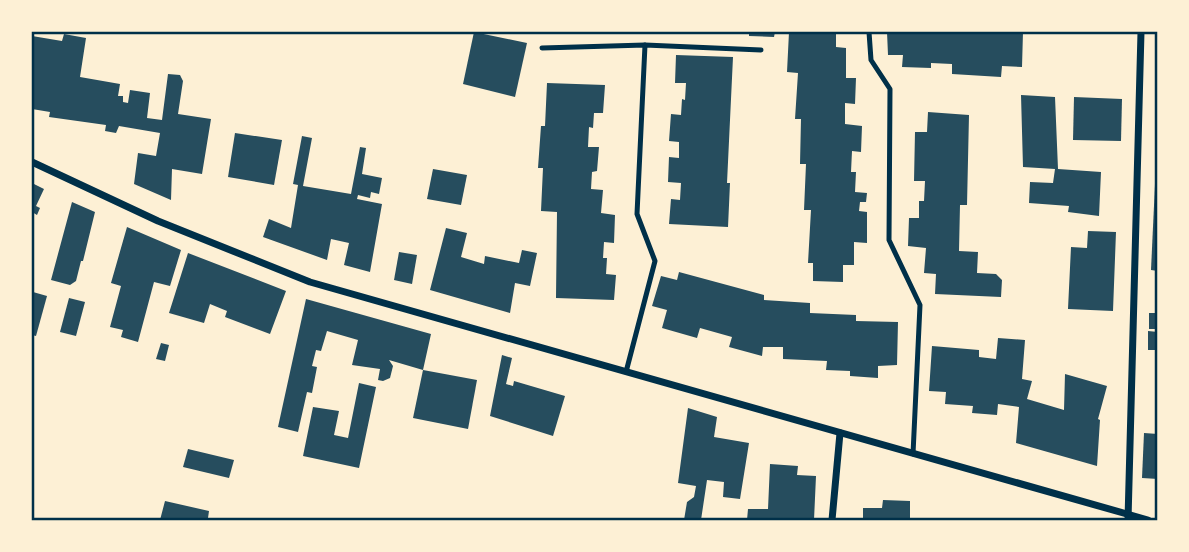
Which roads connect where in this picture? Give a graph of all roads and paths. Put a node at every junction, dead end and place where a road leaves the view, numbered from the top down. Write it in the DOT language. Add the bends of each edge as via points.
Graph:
graph roads {
  1 [pos="869,32"];
  2 [pos="1141,32"];
  3 [pos="645,45"];
  4 [pos="542,48"];
  5 [pos="761,50"];
  6 [pos="32,162"];
  7 [pos="626,372"];
  8 [pos="840,433"];
  9 [pos="913,454"];
  10 [pos="1127,517"];
  11 [pos="832,520"];
  12 [pos="1148,520"];
  1 -- 9 [label="lane" via="871,60 890,89 889,240 920,305"];
  2 -- 10 [label="street"];
  3 -- 4 [label="lane"];
  3 -- 5 [label="lane"];
  3 -- 7 [label="lane" via="637,214 655,261"];
  6 -- 7 [label="street" via="158,221 310,282"];
  7 -- 8 [label="street"];
  8 -- 9 [label="street"];
  8 -- 11 [label="street"];
  9 -- 10 [label="street"];
  10 -- 12 [label="street"];
}
